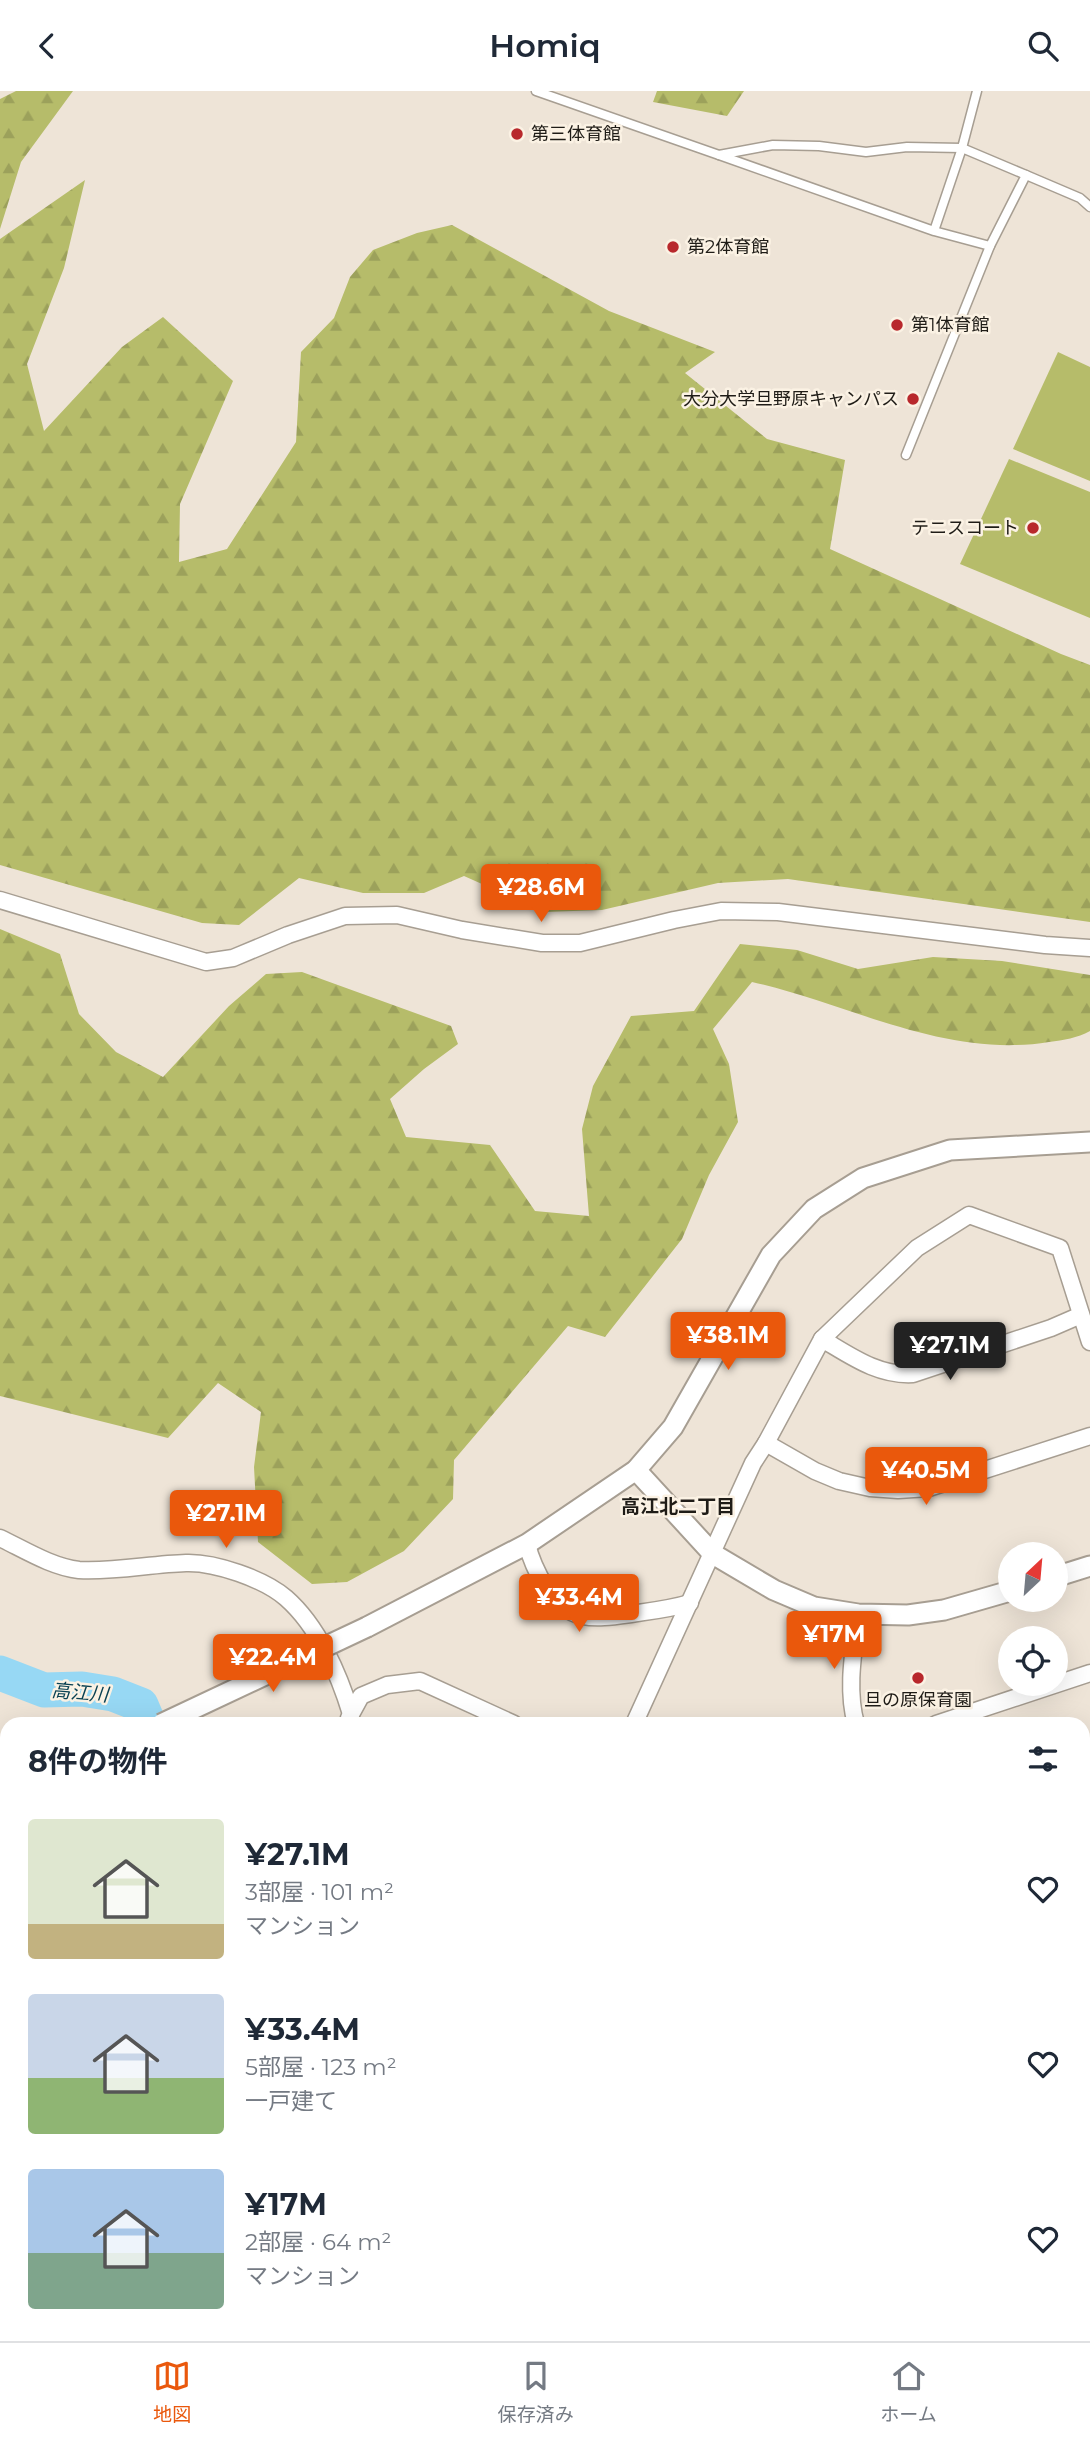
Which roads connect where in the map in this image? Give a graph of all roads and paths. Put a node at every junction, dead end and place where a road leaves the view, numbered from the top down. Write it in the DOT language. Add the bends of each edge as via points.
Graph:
graph roads {
  1 [pos="536,91"];
  2 [pos="977,91"];
  3 [pos="962,148"];
  4 [pos="719,155"];
  5 [pos="1026,175"];
  6 [pos="1090,207"];
  7 [pos="934,230"];
  8 [pos="990,246"];
  9 [pos="906,454"];
  10 [pos="0,899"];
  11 [pos="1090,948"];
  12 [pos="1090,1142"];
  13 [pos="1081,1315"];
  14 [pos="822,1339"];
  15 [pos="1090,1342"];
  16 [pos="1090,1436"];
  17 [pos="766,1443"];
  18 [pos="636,1470"];
  19 [pos="0,1538"];
  20 [pos="527,1544"];
  21 [pos="712,1554"];
  22 [pos="1090,1566"];
  23 [pos="1068,1573"];
  24 [pos="998,1594"];
  25 [pos="690,1603"];
  26 [pos="858,1614"];
  27 [pos="1090,1673"];
  28 [pos="176,1717"];
  29 [pos="349,1717"];
  30 [pos="350,1717"];
  31 [pos="499,1717"];
  32 [pos="637,1717"];
  33 [pos="854,1717"];
  34 [pos="957,1717"];
  1 -- 4 [label="lane"];
  2 -- 3 [label="lane"];
  3 -- 4 [label="lane" via="866,152 773,145"];
  3 -- 5 [label="lane"];
  3 -- 7 [label="lane"];
  4 -- 7 [label="lane"];
  5 -- 6 [label="lane" via="1080,198"];
  5 -- 8 [label="lane"];
  7 -- 8 [label="lane"];
  8 -- 9 [label="lane"];
  10 -- 11 [label="street" via="206,962 233,958 345,916 397,915 541,943 580,943 720,911 778,912"];
  12 -- 18 [label="street" via="950,1150 863,1178 814,1209 771,1255 673,1427"];
  13 -- 14 [label="street" via="913,1374 895,1375 875,1368"];
  13 -- 14 [label="street" via="1060,1248 969,1215 918,1248"];
  13 -- 15 [label="street"];
  14 -- 17 [label="street"];
  16 -- 17 [label="street" via="929,1488 898,1490 839,1481"];
  17 -- 21 [label="street"];
  18 -- 20 [label="street"];
  18 -- 21 [label="street"];
  19 -- 29 [label="street" via="78,1570 188,1563 236,1570 285,1598 313,1630 343,1687"];
  20 -- 25 [label="street" via="533,1567 556,1603 574,1615 606,1617"];
  20 -- 28 [label="street, bridge" via="367,1627"];
  21 -- 25 [label="street"];
  21 -- 26 [label="street" via="814,1607"];
  22 -- 23 [label="street"];
  24 -- 26 [label="street" via="944,1610"];
  25 -- 32 [label="street"];
  26 -- 33 [label="street"];
  27 -- 34 [label="street"];
  30 -- 31 [label="street" via="361,1696 387,1685 420,1681"];
}
